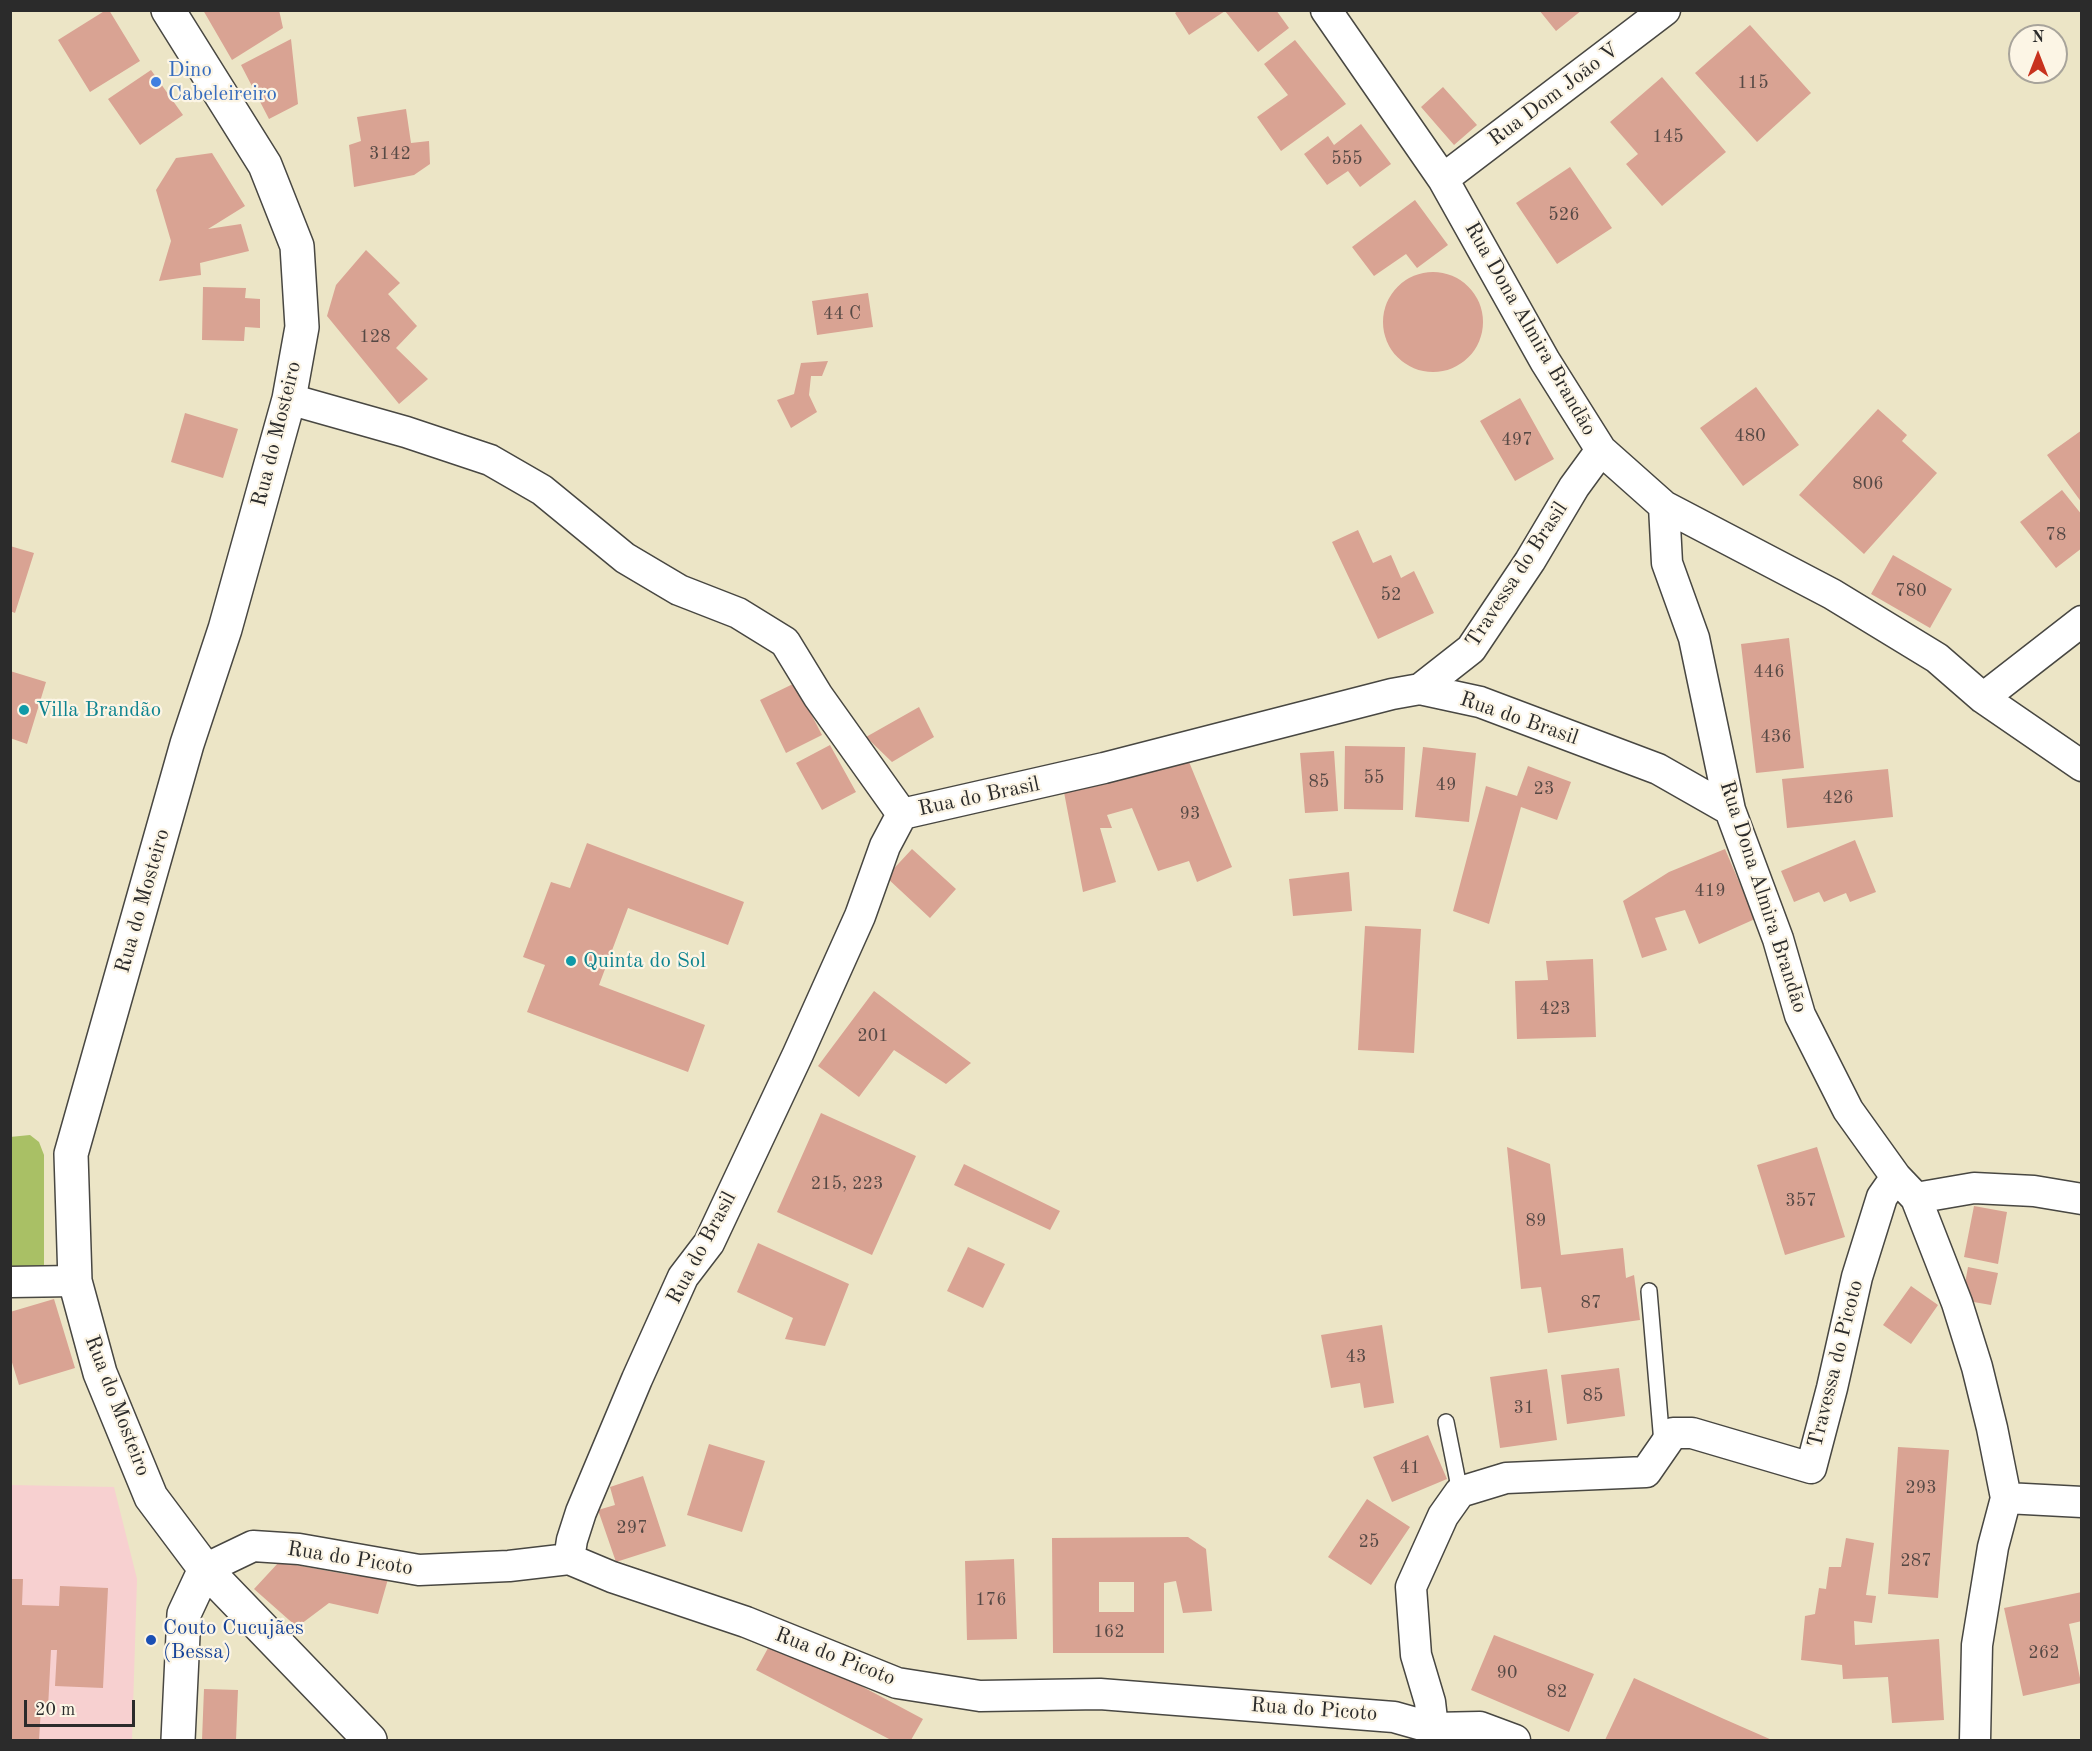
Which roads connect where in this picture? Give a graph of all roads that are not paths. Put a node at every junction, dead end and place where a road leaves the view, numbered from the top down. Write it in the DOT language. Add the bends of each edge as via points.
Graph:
graph roads {
  1 [pos="168,10"];
  2 [pos="1326,10"];
  3 [pos="1665,10"];
  4 [pos="1443,179"];
  5 [pos="289,399"];
  6 [pos="1601,450"];
  7 [pos="1664,506"];
  8 [pos="2082,621"];
  9 [pos="1420,689"];
  10 [pos="1983,698"];
  11 [pos="2082,766"];
  12 [pos="1730,810"];
  13 [pos="902,813"];
  14 [pos="1896,1177"];
  15 [pos="1916,1198"];
  16 [pos="2082,1199"];
  17 [pos="75,1281"];
  18 [pos="10,1282"];
  19 [pos="1649,1291"];
  20 [pos="1446,1422"];
  21 [pos="1663,1447"];
  22 [pos="1460,1492"];
  23 [pos="2006,1498"];
  24 [pos="2082,1502"];
  25 [pos="569,1559"];
  26 [pos="205,1569"];
  27 [pos="1433,1728"];
  28 [pos="1497,1737"];
  29 [pos="178,1740"];
  30 [pos="370,1740"];
  31 [pos="1976,1740"];
  1 -- 5 [label="main road, Rua do Mosteiro" via="265,165 297,246 302,327"];
  2 -- 4 [label="street, Rua Dona Almira Brandão"];
  3 -- 4 [label="street, Rua Dom João V"];
  4 -- 6 [label="street, Rua Dona Almira Brandão" via="1545,361"];
  5 -- 13 [label="street" via="490,460 542,490 625,558 679,590 738,614 784,642"];
  5 -- 17 [label="main road, Rua do Mosteiro" via="71,1154"];
  6 -- 7 [label="street, Rua Dona Almira Brandão"];
  6 -- 9 [label="street, Travessa do Brasil" via="1472,649"];
  7 -- 10 [label="street" via="1832,594 1937,658"];
  7 -- 12 [label="street, Rua Dona Almira Brandão" via="1668,563 1694,638"];
  8 -- 10 [label="street"];
  9 -- 12 [label="street, Rua do Brasil" via="1480,702 1658,769"];
  9 -- 13 [label="street, Rua do Brasil" via="1104,768"];
  10 -- 11 [label="street"];
  12 -- 14 [label="street, Rua Dona Almira Brandão" via="1778,939 1800,1015 1848,1110"];
  13 -- 25 [label="street, Rua do Brasil" via="798,1054 709,1243 683,1277 637,1379 580,1512"];
  14 -- 15 [label="street, Rua Dona Almira Brandão"];
  14 -- 21 [label="street, Travessa do Picoto" via="1882,1197 1857,1277 1811,1468 1692,1433 1673,1433"];
  15 -- 16 [label="street" via="1974,1188 2034,1191"];
  15 -- 23 [label="street, Rua Dona Almira Brandão" via="1977,1367"];
  17 -- 18 [label="street"];
  17 -- 26 [label="main road, Rua do Mosteiro" via="100,1373 151,1497"];
  19 -- 21 [label="lane"];
  20 -- 22 [label="lane"];
  21 -- 22 [label="street, Travessa do Picoto" via="1646,1472 1506,1478"];
  22 -- 27 [label="street" via="1443,1516 1411,1587 1416,1655"];
  23 -- 24 [label="street"];
  23 -- 31 [label="street, Rua Dona Almira Brandão" via="1993,1547 1977,1645"];
  25 -- 26 [label="street, Rua do Picoto" via="419,1570 299,1549 253,1546"];
  25 -- 27 [label="street, Rua do Picoto" via="897,1683 980,1696 1100,1694 1394,1717"];
  26 -- 29 [label="main road" via="184,1614"];
  26 -- 30 [label="main road, Rua do Mosteiro"];
  27 -- 28 [label="street, Rua do Picoto" via="1480,1726"];
}
